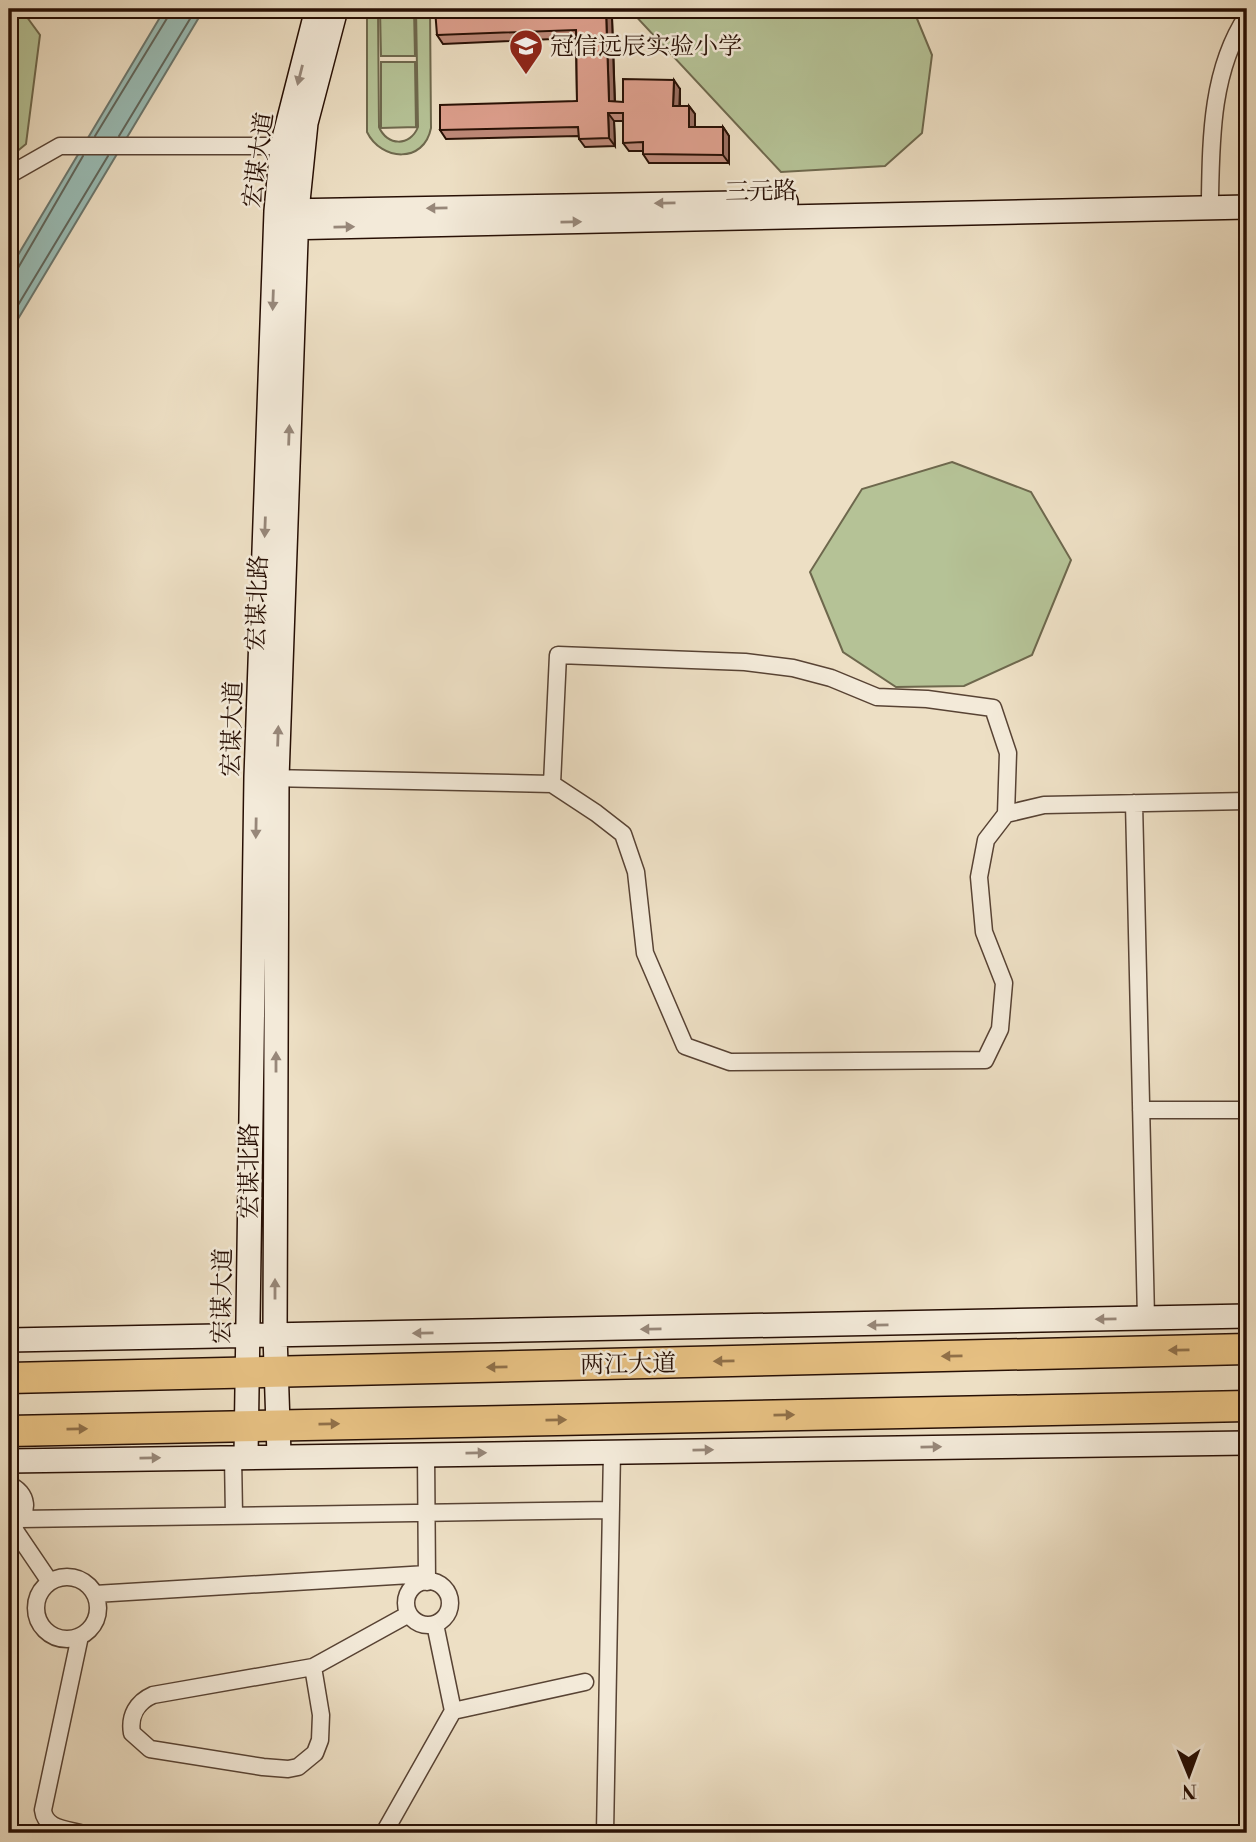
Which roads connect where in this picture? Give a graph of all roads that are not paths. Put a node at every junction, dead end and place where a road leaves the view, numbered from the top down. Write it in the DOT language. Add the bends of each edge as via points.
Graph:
graph roads {
  1 [pos="317,9"];
  2 [pos="335,9"];
  3 [pos="1247,16"];
  4 [pos="282,146"];
  5 [pos="9,175"];
  6 [pos="1247,195"];
  7 [pos="1210,197"];
  8 [pos="1247,207"];
  9 [pos="286,219"];
  10 [pos="267,778"];
  11 [pos="552,784"];
  12 [pos="1247,801"];
  13 [pos="1134,803"];
  14 [pos="1006,814"];
  15 [pos="1247,1110"];
  16 [pos="1141,1111"];
  17 [pos="1247,1317"];
  18 [pos="1146,1318"];
  19 [pos="275,1335"];
  20 [pos="248,1336"];
  21 [pos="9,1340"];
  22 [pos="1247,1349"];
  23 [pos="262,1373"];
  24 [pos="9,1378"];
  25 [pos="1247,1406"];
  26 [pos="278,1425"];
  27 [pos="247,1426"];
  28 [pos="9,1431"];
  29 [pos="1247,1443"];
  30 [pos="612,1451"];
  31 [pos="426,1453"];
  32 [pos="279,1455"];
  33 [pos="240,1456"];
  34 [pos="9,1461"];
  35 [pos="9,1485"];
  36 [pos="611,1510"];
  37 [pos="426,1513"];
  38 [pos="234,1516"];
  39 [pos="14,1524"];
  40 [pos="427,1578"];
  41 [pos="50,1582"];
  42 [pos="95,1594"];
  43 [pos="410,1614"];
  44 [pos="435,1624"];
  45 [pos="80,1636"];
  46 [pos="313,1667"];
  47 [pos="585,1682"];
  48 [pos="453,1711"];
  49 [pos="80,1833"];
  50 [pos="384,1833"];
  51 [pos="605,1833"];
  1 -- 4 [label="main road, 宏谋大道, one-way"];
  2 -- 9 [label="main road"];
  3 -- 7 [label="street" via="1220,79 1211,131"];
  4 -- 5 [label="street" via="60,146"];
  4 -- 9 [label="main road, 宏谋大道"];
  6 -- 7 [label="main road, 三元路"];
  7 -- 9 [label="main road, 三元路, one-way" via="620,203"];
  9 -- 8 [label="main road, 三元路, one-way"];
  9 -- 10 [label="main road, 宏谋大道"];
  10 -- 11 [label="street"];
  19 -- 10 [label="main road, 宏谋北路, one-way"];
  10 -- 20 [label="main road, 宏谋大道, one-way"];
  11 -- 14 [label="street" via="558,655 746,662 831,678 877,697 993,708 1008,753"];
  11 -- 14 [label="street" via="623,834 636,872 645,953 685,1046 730,1062 985,1060 1000,1029 1004,983 984,932 979,877 986,840"];
  12 -- 13 [label="street"];
  13 -- 14 [label="street" via="1044,805"];
  13 -- 16 [label="street"];
  15 -- 16 [label="street"];
  16 -- 18 [label="street"];
  17 -- 18 [label="main road"];
  18 -- 19 [label="main road, one-way"];
  19 -- 20 [label="main road"];
  19 -- 23 [label="main road, 宏谋北路"];
  20 -- 21 [label="main road"];
  20 -- 23 [label="main road, 宏谋大道"];
  22 -- 23 [label="highway, 两江大道, one-way"];
  23 -- 24 [label="highway, 两江大道"];
  23 -- 26 [label="main road, 宏谋北路"];
  23 -- 27 [label="main road, 宏谋大道"];
  26 -- 25 [label="highway, one-way"];
  26 -- 27 [label="highway"];
  26 -- 32 [label="main road, 宏谋北路"];
  28 -- 27 [label="highway, one-way"];
  27 -- 33 [label="main road, 宏谋大道"];
  30 -- 29 [label="main road, one-way"];
  31 -- 30 [label="main road, one-way"];
  30 -- 36 [label="street"];
  31 -- 32 [label="main road"];
  31 -- 37 [label="street"];
  32 -- 33 [label="main road"];
  34 -- 33 [label="main road, one-way"];
  33 -- 38 [label="street"];
  35 -- 39 [label="street" via="24,1497 25,1510"];
  36 -- 37 [label="street"];
  36 -- 51 [label="street"];
  37 -- 38 [label="street"];
  37 -- 40 [label="street"];
  38 -- 39 [label="street"];
  39 -- 41 [label="street"];
  40 -- 42 [label="street"];
  40 -- 43 [label="street" via="408,1594"];
  40 -- 44 [label="street" via="443,1587 450,1600 447,1615"];
  41 -- 42 [label="street" via="80,1580"];
  41 -- 45 [label="street" via="38,1598 38,1618 60,1638"];
  42 -- 45 [label="street" via="94,1623"];
  43 -- 44 [label="street" via="420,1623"];
  43 -- 46 [label="street"];
  44 -- 48 [label="street"];
  45 -- 49 [label="street" via="43,1810 50,1825"];
  46 -- 46 [label="street" via="320,1740 315,1753 298,1767 263,1767 150,1749 132,1733 133,1714 153,1695"];
  47 -- 48 [label="street"];
  48 -- 50 [label="street"];
}
